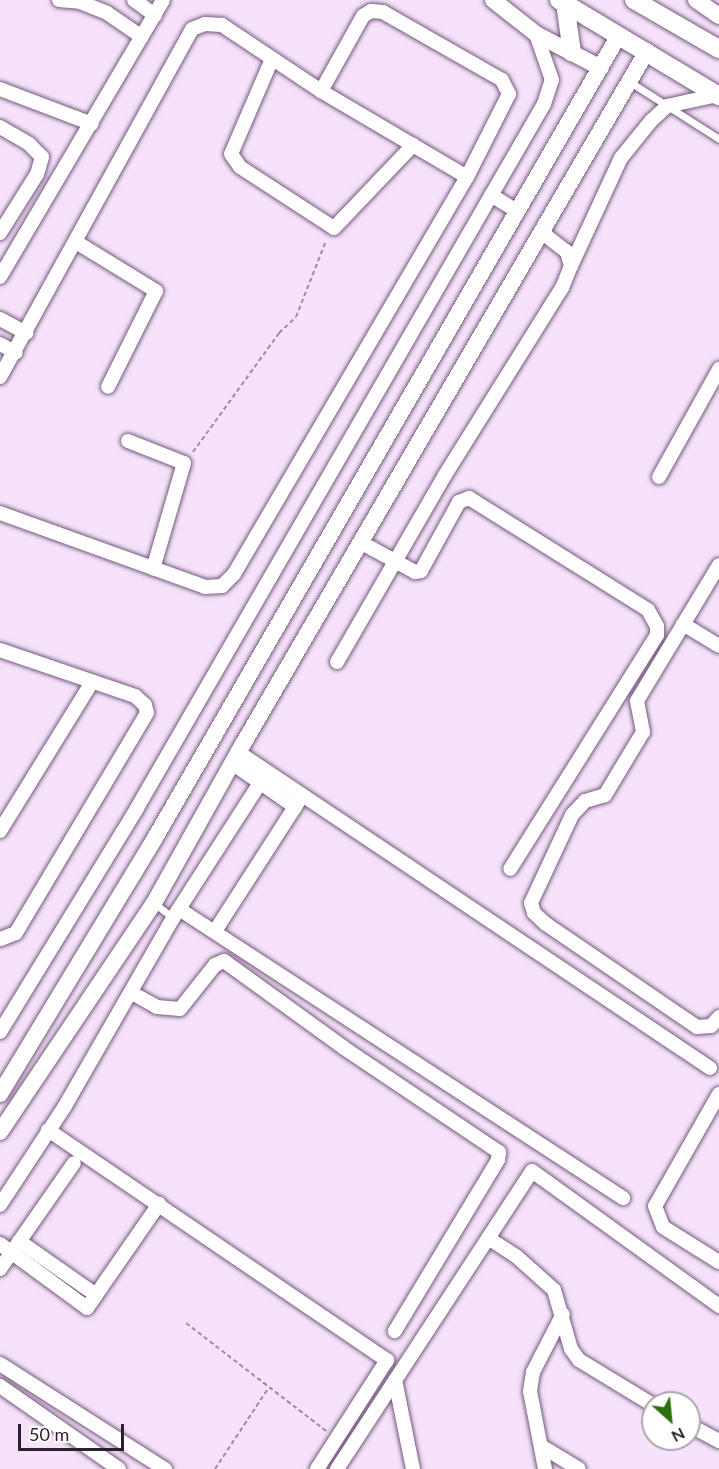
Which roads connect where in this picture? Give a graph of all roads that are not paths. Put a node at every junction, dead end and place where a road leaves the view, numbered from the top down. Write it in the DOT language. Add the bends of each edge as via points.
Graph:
graph roads {
  1 [pos="59,0"];
  2 [pos="134,0"];
  3 [pos="163,0"];
  4 [pos="493,0"];
  5 [pos="634,0"];
  6 [pos="696,0"];
  7 [pos="84,2"];
  8 [pos="562,2"];
  9 [pos="155,15"];
  10 [pos="719,16"];
  11 [pos="536,33"];
  12 [pos="620,35"];
  13 [pos="142,37"];
  14 [pos="719,50"];
  15 [pos="647,51"];
  16 [pos="572,52"];
  17 [pos="272,58"];
  18 [pos="601,68"];
  19 [pos="629,82"];
  20 [pos="0,89"];
  21 [pos="321,91"];
  22 [pos="718,95"];
  23 [pos="667,106"];
  24 [pos="92,124"];
  25 [pos="0,127"];
  26 [pos="719,139"];
  27 [pos="413,145"];
  28 [pos="467,177"];
  29 [pos="491,195"];
  30 [pos="517,211"];
  31 [pos="0,233"];
  32 [pos="543,233"];
  33 [pos="76,242"];
  34 [pos="571,266"];
  35 [pos="0,277"];
  36 [pos="0,319"];
  37 [pos="26,333"];
  38 [pos="0,344"];
  39 [pos="16,353"];
  40 [pos="719,369"];
  41 [pos="0,377"];
  42 [pos="108,387"];
  43 [pos="128,441"];
  44 [pos="659,477"];
  45 [pos="0,513"];
  46 [pos="360,542"];
  47 [pos="395,561"];
  48 [pos="719,565"];
  49 [pos="153,569"];
  50 [pos="683,624"];
  51 [pos="719,646"];
  52 [pos="0,650"];
  53 [pos="337,662"];
  54 [pos="92,682"];
  55 [pos="235,758"];
  56 [pos="264,777"];
  57 [pos="299,801"];
  58 [pos="0,831"];
  59 [pos="510,869"];
  60 [pos="154,903"];
  61 [pos="176,914"];
  62 [pos="215,931"];
  63 [pos="0,939"];
  64 [pos="132,993"];
  65 [pos="719,1017"];
  66 [pos="0,1032"];
  67 [pos="710,1068"];
  68 [pos="0,1094"];
  69 [pos="719,1094"];
  70 [pos="48,1130"];
  71 [pos="0,1132"];
  72 [pos="74,1163"];
  73 [pos="623,1198"];
  74 [pos="0,1204"];
  75 [pos="159,1204"];
  76 [pos="488,1238"];
  77 [pos="10,1246"];
  78 [pos="719,1262"];
  79 [pos="0,1269"];
  80 [pos="719,1306"];
  81 [pos="563,1314"];
  82 [pos="395,1331"];
  83 [pos="0,1364"];
  84 [pos="395,1380"];
  85 [pos="0,1386"];
  86 [pos="641,1399"];
  87 [pos="701,1431"];
  88 [pos="719,1441"];
  89 [pos="541,1446"];
  90 [pos="119,1469"];
  91 [pos="165,1469"];
  92 [pos="317,1469"];
  93 [pos="337,1469"];
  94 [pos="413,1469"];
  95 [pos="545,1469"];
  96 [pos="579,1469"];
  1 -- 7 [label="street"];
  2 -- 9 [label="street"];
  3 -- 9 [label="street"];
  4 -- 11 [label="street"];
  5 -- 14 [label="main road"];
  6 -- 10 [label="street"];
  7 -- 13 [label="street"];
  8 -- 12 [label="main road"];
  8 -- 16 [label="main road"];
  9 -- 13 [label="street"];
  11 -- 16 [label="street"];
  11 -- 29 [label="street" via="550,73 551,89"];
  12 -- 15 [label="main road"];
  12 -- 18 [label="street"];
  13 -- 24 [label="street"];
  15 -- 19 [label="street"];
  15 -- 22 [label="main road"];
  16 -- 18 [label="street"];
  17 -- 21 [label="street"];
  17 -- 27 [label="street" via="231,154 240,167 334,228"];
  17 -- 33 [label="street" via="222,25 205,24 192,29"];
  18 -- 30 [label="street"];
  19 -- 23 [label="lane"];
  19 -- 32 [label="street"];
  20 -- 24 [label="street"];
  21 -- 27 [label="street"];
  21 -- 28 [label="street" via="363,16 371,11 383,12 502,80 508,89 508,100"];
  22 -- 23 [label="street"];
  23 -- 26 [label="lane"];
  23 -- 34 [label="street" via="621,159"];
  24 -- 35 [label="street"];
  25 -- 31 [label="street" via="29,144 42,157 37,174"];
  27 -- 28 [label="street"];
  28 -- 49 [label="street" via="234,574 222,586 205,587"];
  29 -- 30 [label="street"];
  29 -- 66 [label="street" via="137,808"];
  30 -- 68 [label="street" via="155,838"];
  32 -- 34 [label="street" via="567,252"];
  32 -- 46 [label="street"];
  33 -- 37 [label="street"];
  33 -- 42 [label="street" via="156,291"];
  34 -- 47 [label="street" via="562,288"];
  36 -- 37 [label="street"];
  37 -- 39 [label="street"];
  38 -- 39 [label="street"];
  39 -- 41 [label="street"];
  40 -- 44 [label="street"];
  43 -- 49 [label="street" via="184,463"];
  45 -- 49 [label="street"];
  46 -- 47 [label="street"];
  46 -- 55 [label="street"];
  47 -- 53 [label="street"];
  47 -- 59 [label="street" via="421,571 459,502 470,498 648,610 657,626 657,635"];
  48 -- 50 [label="street"];
  50 -- 51 [label="street"];
  50 -- 65 [label="street" via="637,701 644,732 605,795 585,801 572,815 531,903 534,913 546,924 697,1027 711,1026"];
  52 -- 54 [label="street"];
  54 -- 58 [label="street"];
  54 -- 63 [label="street" via="135,696 145,705 144,723 16,933"];
  55 -- 56 [label="street"];
  55 -- 60 [label="street"];
  56 -- 57 [label="street"];
  56 -- 61 [label="street"];
  57 -- 62 [label="street"];
  57 -- 67 [label="street"];
  60 -- 61 [label="lane"];
  60 -- 71 [label="street"];
  61 -- 62 [label="street"];
  61 -- 64 [label="street"];
  62 -- 73 [label="street"];
  64 -- 70 [label="street"];
  64 -- 82 [label="street" via="157,1007 180,1009 216,964 224,961 344,1048 499,1152 498,1160"];
  69 -- 78 [label="street" via="655,1206 663,1227"];
  70 -- 74 [label="street"];
  70 -- 75 [label="street"];
  72 -- 77 [label="street"];
  75 -- 77 [label="street" via="87,1308"];
  75 -- 92 [label="street" via="387,1360"];
  76 -- 80 [label="street" via="532,1171"];
  76 -- 81 [label="street" via="545,1279"];
  76 -- 84 [label="street"];
  77 -- 79 [label="street"];
  81 -- 86 [label="street" via="571,1349 579,1360"];
  81 -- 89 [label="street" via="533,1372 530,1391"];
  83 -- 91 [label="street"];
  84 -- 93 [label="street"];
  84 -- 94 [label="street"];
  85 -- 90 [label="street"];
  87 -- 88 [label="street"];
  89 -- 95 [label="street"];
  89 -- 96 [label="street"];
}
